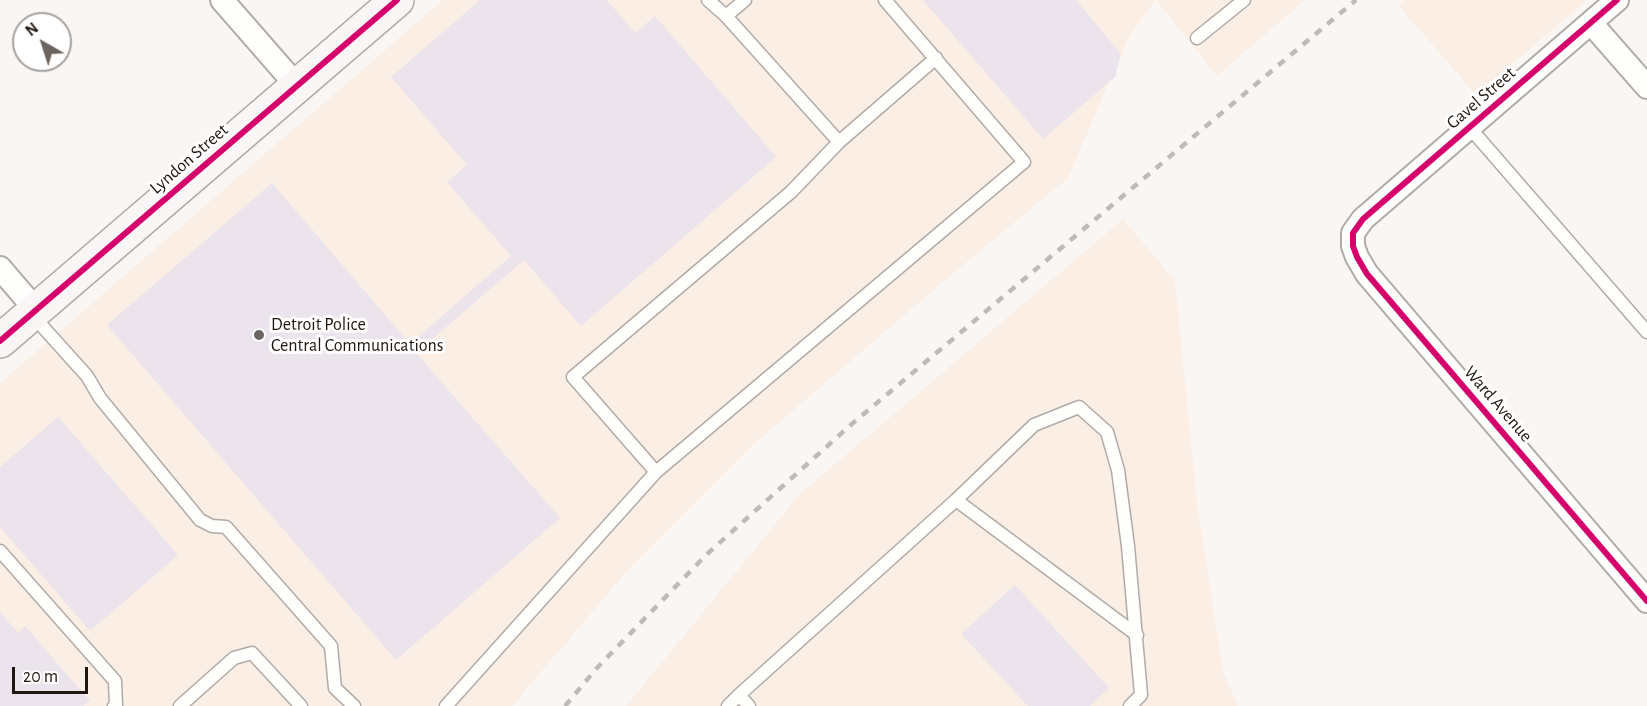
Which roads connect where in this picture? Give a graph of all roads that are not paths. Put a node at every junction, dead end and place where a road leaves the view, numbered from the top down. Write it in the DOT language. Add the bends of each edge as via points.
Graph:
graph roads {
  1 [pos="222,0"];
  2 [pos="397,0"];
  3 [pos="708,0"];
  4 [pos="745,0"];
  5 [pos="885,0"];
  6 [pos="1244,0"];
  7 [pos="1617,0"];
  8 [pos="726,16"];
  9 [pos="1591,23"];
  10 [pos="1197,38"];
  11 [pos="936,58"];
  12 [pos="297,86"];
  13 [pos="1647,87"];
  14 [pos="1470,128"];
  15 [pos="839,142"];
  16 [pos="1364,219"];
  17 [pos="0,268"];
  18 [pos="34,312"];
  19 [pos="1647,332"];
  20 [pos="0,341"];
  21 [pos="656,472"];
  22 [pos="956,500"];
  23 [pos="0,551"];
  24 [pos="1647,601"];
  25 [pos="1137,635"];
  26 [pos="739,694"];
  27 [pos="114,706"];
  28 [pos="180,706"];
  29 [pos="301,706"];
  30 [pos="354,706"];
  31 [pos="446,706"];
  32 [pos="728,706"];
  33 [pos="749,706"];
  34 [pos="1130,706"];
  1 -- 12 [label="street"];
  2 -- 12 [label="street, Lyndon Street"];
  3 -- 8 [label="lane"];
  4 -- 8 [label="lane"];
  5 -- 11 [label="lane"];
  6 -- 10 [label="lane"];
  7 -- 9 [label="street, Gavel Street"];
  8 -- 15 [label="lane"];
  9 -- 13 [label="street"];
  9 -- 14 [label="street, Gavel Street"];
  11 -- 15 [label="lane"];
  11 -- 21 [label="lane" via="1024,162"];
  12 -- 18 [label="street, Lyndon Street"];
  14 -- 16 [label="street, Gavel Street"];
  14 -- 19 [label="lane"];
  15 -- 21 [label="lane" via="791,192 573,377"];
  16 -- 24 [label="street, Ward Avenue" via="1353,233 1353,246 1367,274"];
  17 -- 18 [label="street"];
  18 -- 20 [label="street, Lyndon Street"];
  18 -- 30 [label="lane" via="200,520 226,527 331,646 335,688"];
  21 -- 31 [label="lane"];
  22 -- 25 [label="lane"];
  22 -- 25 [label="lane" via="1034,424 1079,407 1107,432 1118,470"];
  22 -- 26 [label="lane"];
  23 -- 27 [label="lane" via="115,681"];
  25 -- 34 [label="lane" via="1141,695"];
  26 -- 32 [label="lane"];
  26 -- 33 [label="lane"];
  28 -- 29 [label="lane" via="234,658 252,653"];
}
